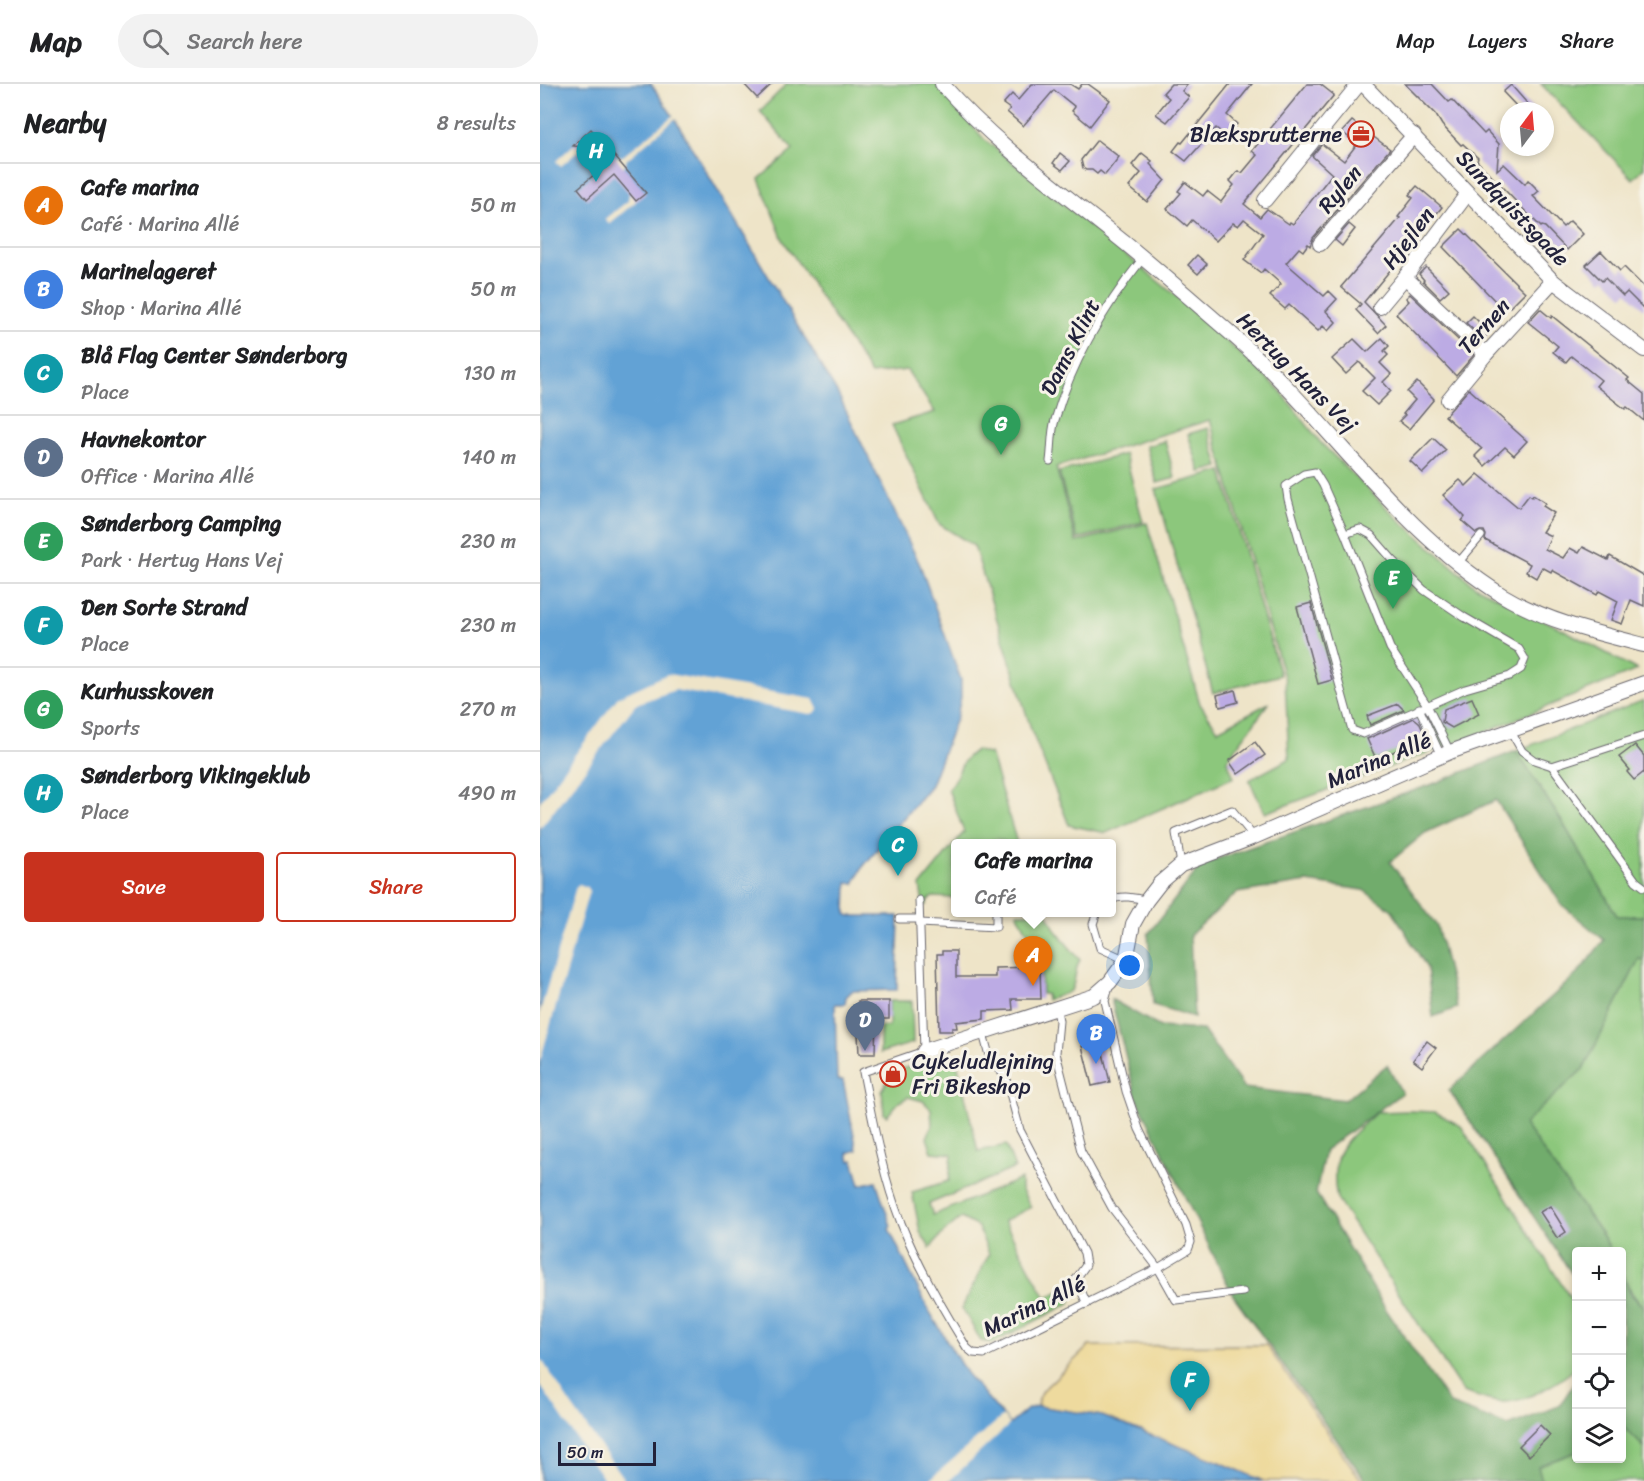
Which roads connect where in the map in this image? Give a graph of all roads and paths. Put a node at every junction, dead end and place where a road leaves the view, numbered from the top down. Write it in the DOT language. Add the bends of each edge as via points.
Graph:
graph roads {
  1 [pos="942,84"];
  2 [pos="1361,84"];
  3 [pos="1414,135"];
  4 [pos="1468,193"];
  5 [pos="1265,200"];
  6 [pos="1320,244"];
  7 [pos="1143,258"];
  8 [pos="1405,277"];
  9 [pos="1553,281"];
  10 [pos="1380,307"];
  11 [pos="1644,350"];
  12 [pos="1486,354"];
  13 [pos="1448,400"];
  14 [pos="1050,461"];
  15 [pos="1345,534"];
  16 [pos="1481,536"];
  17 [pos="1458,563"];
  18 [pos="1644,645"];
  19 [pos="1644,683"];
  20 [pos="1427,705"];
  21 [pos="1419,708"];
  22 [pos="1510,730"];
  23 [pos="1644,736"];
  24 [pos="1446,754"];
  25 [pos="1552,766"];
  26 [pos="1254,837"];
  27 [pos="1182,865"];
  28 [pos="1644,887"];
  29 [pos="1116,897"];
  30 [pos="919,900"];
  31 [pos="1146,901"];
  32 [pos="996,917"];
  33 [pos="1095,917"];
  34 [pos="899,919"];
  35 [pos="920,921"];
  36 [pos="1126,960"];
  37 [pos="1110,982"];
  38 [pos="1058,1009"];
  39 [pos="983,1033"];
  40 [pos="924,1052"];
  41 [pos="1158,1268"];
  42 [pos="1243,1292"];
  43 [pos="1087,1304"];
  1 -- 7 [label="street, Hertug Hans Vej" via="1000,143"];
  2 -- 3 [label="street, Sundquistsgade"];
  2 -- 5 [label="street"];
  3 -- 4 [label="street, Sundquistsgade"];
  3 -- 6 [label="street, Rylen"];
  4 -- 8 [label="street, Hjejlen"];
  4 -- 9 [label="street, Sundquistsgade"];
  7 -- 14 [label="lane, Dams Klint" via="1092,332 1070,377 1054,422"];
  7 -- 17 [label="street, Hertug Hans Vej" via="1295,394 1411,522"];
  8 -- 10 [label="street, Hjejlen"];
  8 -- 12 [label="street"];
  9 -- 11 [label="street, Sundquistsgade"];
  9 -- 12 [label="street, Ternen"];
  12 -- 13 [label="street, Ternen"];
  15 -- 20 [label="lane" via="1390,648"];
  15 -- 20 [label="lane" via="1360,529 1371,535 1424,590 1519,649 1525,658 1521,669 1510,676 1465,688"];
  15 -- 21 [label="lane" via="1315,472 1286,486 1352,730 1363,734"];
  16 -- 17 [label="lane"];
  17 -- 18 [label="street, Hertug Hans Vej" via="1504,596 1545,615"];
  19 -- 22 [label="street, Marina Allé"];
  20 -- 21 [label="lane"];
  20 -- 24 [label="lane"];
  21 -- 24 [label="lane"];
  22 -- 24 [label="street, Marina Allé"];
  22 -- 25 [label="lane" via="1522,751"];
  23 -- 25 [label="lane"];
  24 -- 26 [label="street, Marina Allé"];
  25 -- 28 [label="lane"];
  26 -- 27 [label="street, Marina Allé"];
  26 -- 27 [label="lane" via="1232,810 1176,833"];
  27 -- 31 [label="street, Marina Allé"];
  29 -- 31 [label="lane"];
  30 -- 35 [label="lane"];
  31 -- 36 [label="street, Marina Allé" via="1133,924"];
  32 -- 35 [label="lane" via="996,927"];
  33 -- 36 [label="lane" via="1093,924 1100,948"];
  34 -- 35 [label="lane"];
  35 -- 40 [label="lane"];
  36 -- 37 [label="street, Marina Allé"];
  37 -- 38 [label="street, Marina Allé" via="1094,996"];
  37 -- 41 [label="lane, Marina Allé" via="1105,1002 1126,1091 1139,1129 1191,1242 1188,1250"];
  38 -- 39 [label="street, Marina Allé"];
  38 -- 41 [label="lane" via="1056,1053 1081,1151 1112,1208"];
  39 -- 40 [label="street, Marina Allé"];
  39 -- 43 [label="lane" via="991,1063 1005,1075 1020,1130 1084,1253 1086,1264 1077,1279"];
  40 -- 43 [label="lane, Marina Allé" via="863,1072 879,1150 900,1222 936,1298 967,1348 984,1354"];
  41 -- 42 [label="lane" via="1176,1300"];
  41 -- 43 [label="lane, Marina Allé"];
}
